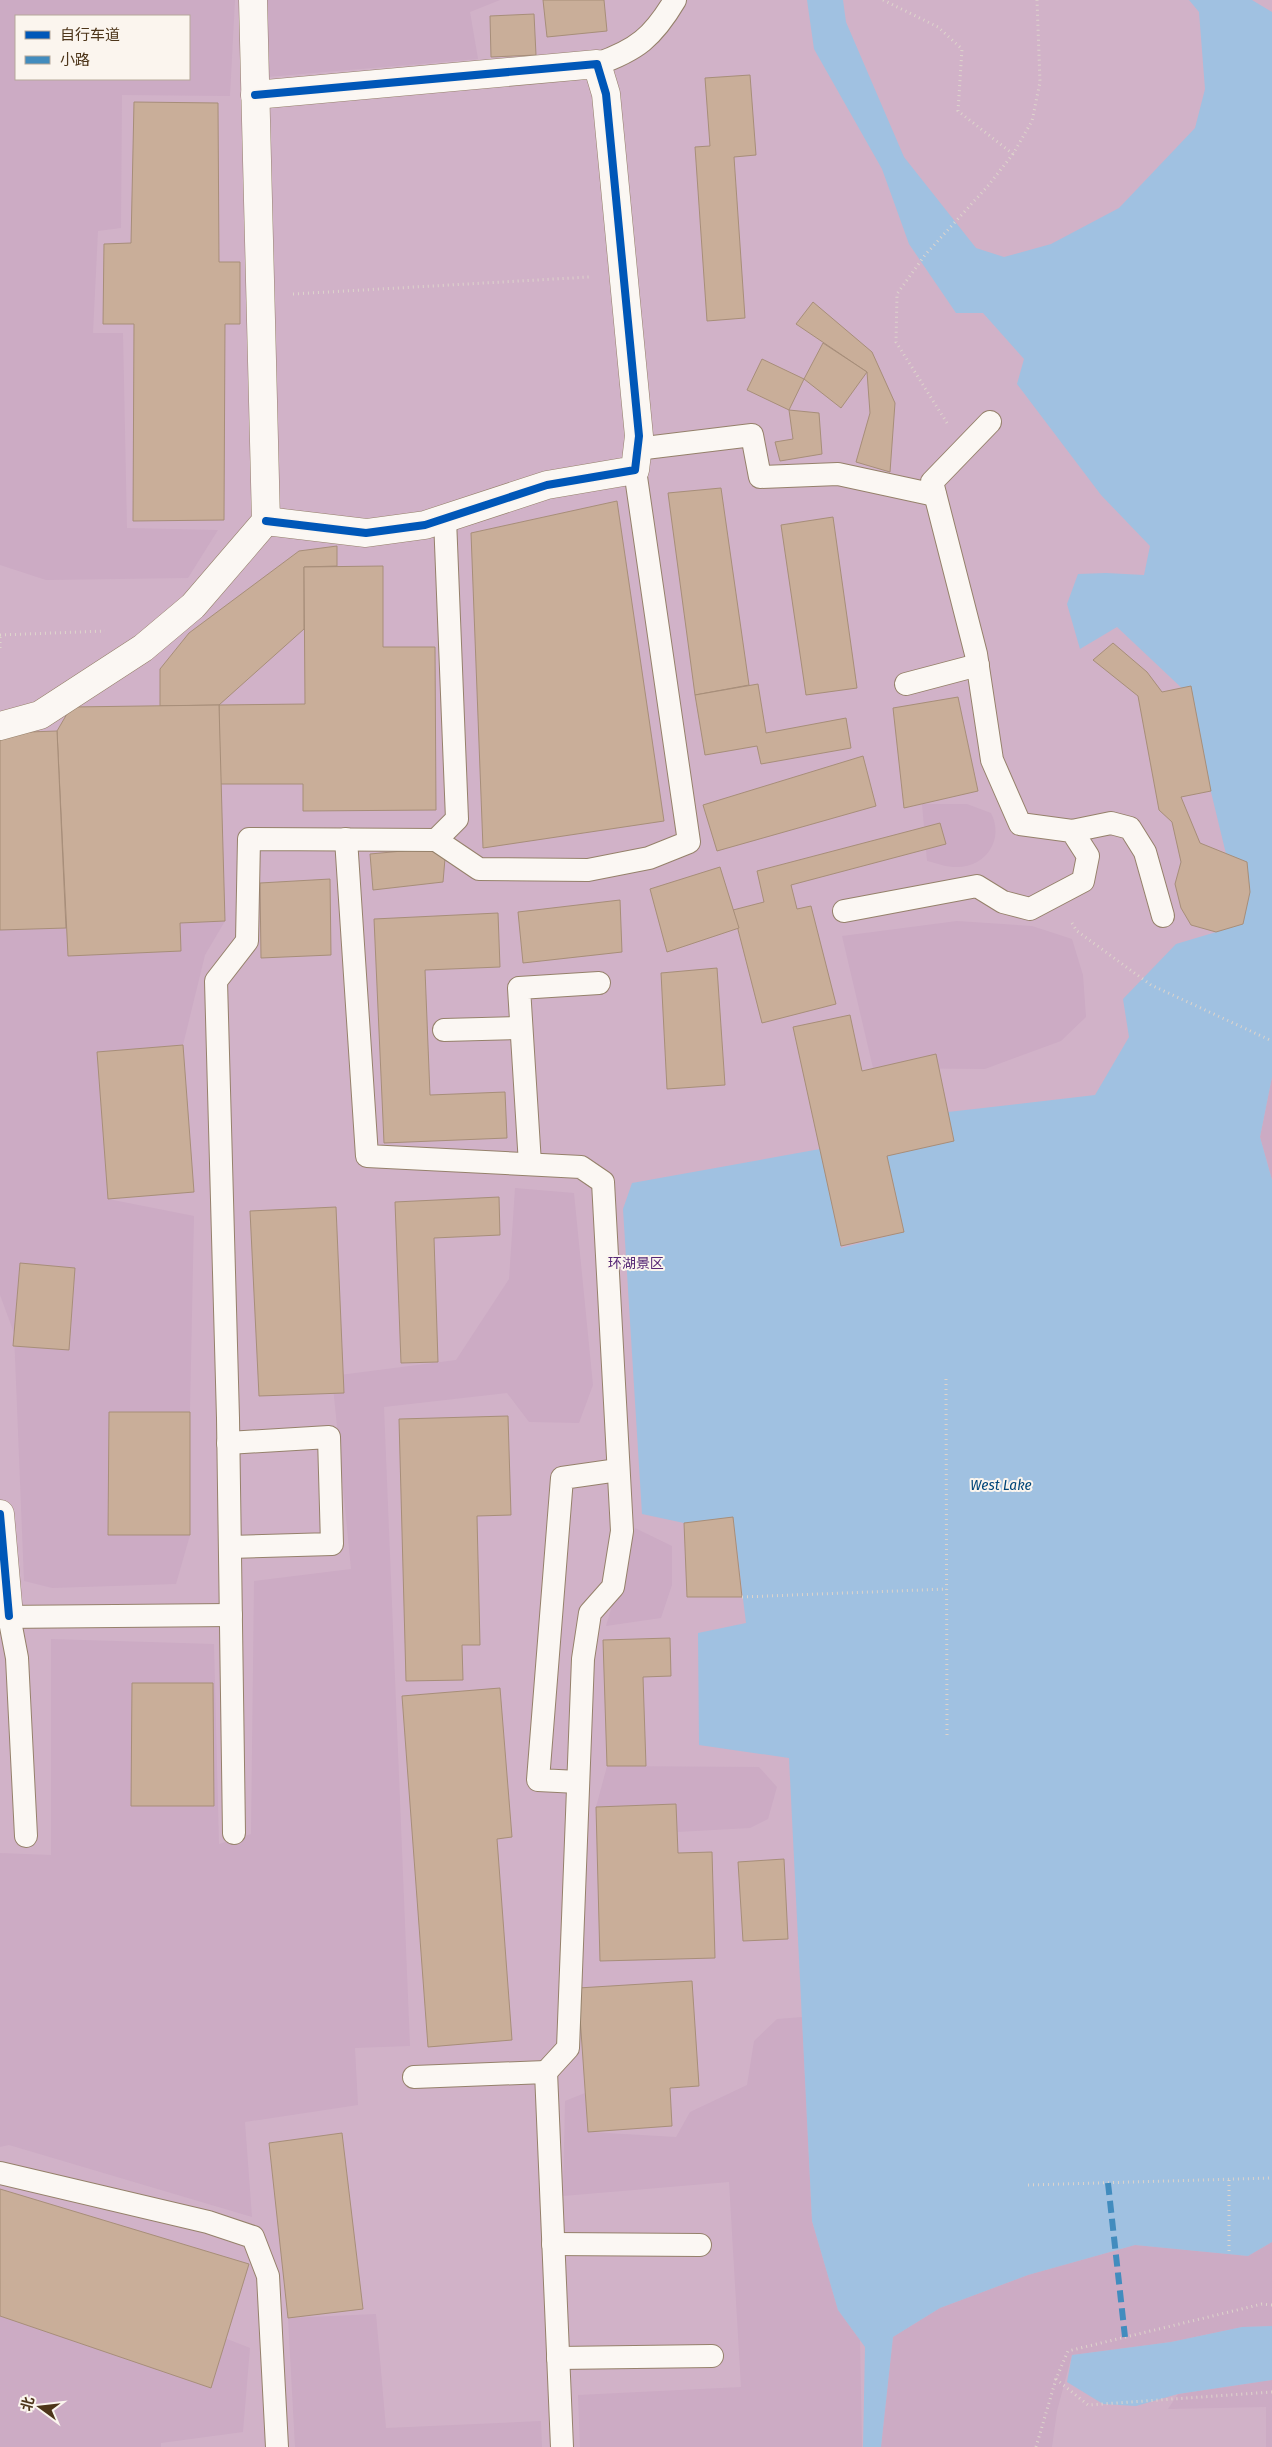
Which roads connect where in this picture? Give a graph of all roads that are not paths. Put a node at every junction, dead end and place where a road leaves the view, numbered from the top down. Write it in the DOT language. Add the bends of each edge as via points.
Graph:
graph roads {
  1 [pos="253,0"];
  2 [pos="675,0"];
  3 [pos="597,64"];
  4 [pos="255,95"];
  5 [pos="990,422"];
  6 [pos="636,459"];
  7 [pos="935,495"];
  8 [pos="445,519"];
  9 [pos="266,521"];
  10 [pos="978,664"];
  11 [pos="906,684"];
  12 [pos="0,726"];
  13 [pos="1072,831"];
  14 [pos="346,839"];
  15 [pos="436,840"];
  16 [pos="844,912"];
  17 [pos="1163,916"];
  18 [pos="599,983"];
  19 [pos="521,1028"];
  20 [pos="444,1030"];
  21 [pos="530,1164"];
  22 [pos="228,1443"];
  23 [pos="618,1470"];
  24 [pos="0,1514"];
  25 [pos="230,1548"];
  26 [pos="231,1615"];
  27 [pos="4,1617"];
  28 [pos="578,1782"];
  29 [pos="234,1833"];
  30 [pos="26,1836"];
  31 [pos="546,2072"];
  32 [pos="414,2077"];
  33 [pos="0,2173"];
  34 [pos="553,2244"];
  35 [pos="700,2245"];
  36 [pos="712,2356"];
  37 [pos="558,2358"];
  38 [pos="277,2447"];
  39 [pos="562,2447"];
  1 -- 4 [label="street"];
  2 -- 3 [label="lane" via="648,38 620,56"];
  3 -- 4 [label="street"];
  3 -- 6 [label="street" via="606,94 639,436"];
  4 -- 9 [label="street"];
  5 -- 7 [label="lane" via="932,482"];
  6 -- 7 [label="lane" via="752,434 760,477 838,474"];
  6 -- 8 [label="street" via="547,484"];
  6 -- 15 [label="lane" via="689,842 649,858 588,870 479,869"];
  7 -- 10 [label="lane"];
  8 -- 9 [label="street" via="366,533"];
  8 -- 15 [label="lane" via="457,819"];
  9 -- 12 [label="street" via="193,606 143,648 40,715"];
  10 -- 11 [label="lane"];
  10 -- 13 [label="lane" via="992,760 1020,824"];
  13 -- 16 [label="lane" via="1088,856 1084,881 1030,909 1003,902 977,886"];
  13 -- 17 [label="lane" via="1111,823 1130,828 1145,852"];
  14 -- 15 [label="lane"];
  14 -- 21 [label="lane" via="367,1156"];
  14 -- 22 [label="lane" via="249,840 247,941 216,981"];
  18 -- 19 [label="lane" via="519,988"];
  19 -- 20 [label="lane"];
  19 -- 21 [label="lane"];
  21 -- 23 [label="lane" via="581,1167 603,1182"];
  22 -- 25 [label="lane"];
  22 -- 25 [label="lane" via="329,1437 332,1544"];
  23 -- 28 [label="lane" via="622,1531 613,1587 590,1614 582,1659"];
  23 -- 28 [label="lane" via="562,1478 538,1780"];
  24 -- 27 [label="street"];
  25 -- 26 [label="lane"];
  26 -- 27 [label="lane"];
  26 -- 29 [label="lane"];
  27 -- 30 [label="lane" via="17,1658"];
  28 -- 31 [label="lane" via="568,2048"];
  31 -- 32 [label="lane"];
  31 -- 34 [label="lane"];
  33 -- 38 [label="lane" via="208,2222 253,2237 268,2276"];
  34 -- 35 [label="lane"];
  34 -- 37 [label="lane"];
  36 -- 37 [label="lane"];
  37 -- 39 [label="lane"];
}
